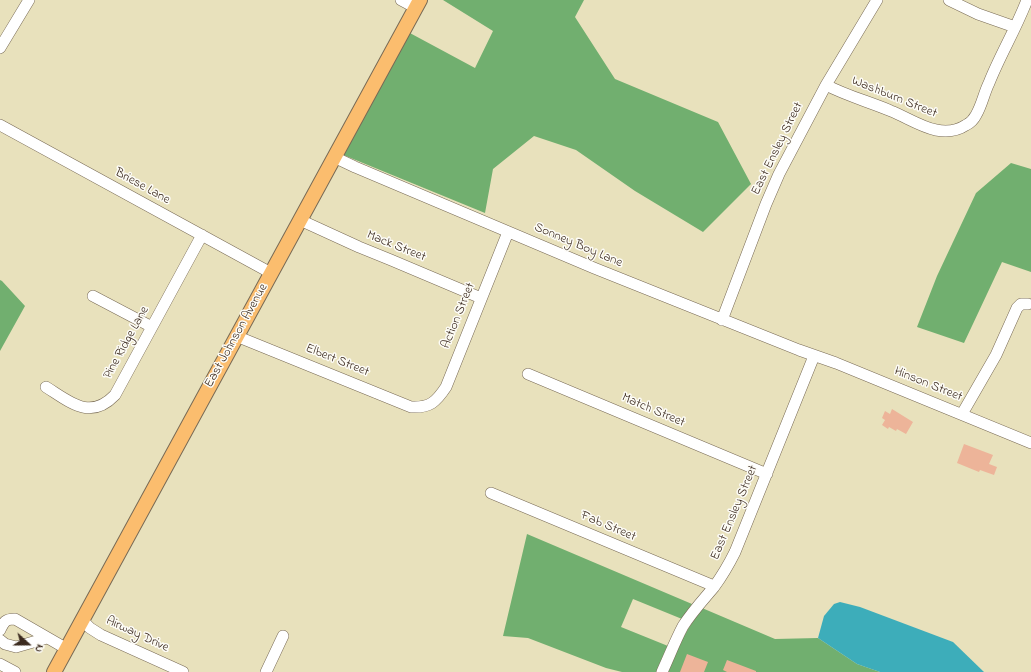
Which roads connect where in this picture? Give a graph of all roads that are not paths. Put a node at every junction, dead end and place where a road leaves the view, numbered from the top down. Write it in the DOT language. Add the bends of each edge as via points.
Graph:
graph roads {
  1 [pos="29,0"];
  2 [pos="401,0"];
  3 [pos="877,0"];
  4 [pos="949,0"];
  5 [pos="418,4"];
  6 [pos="1027,8"];
  7 [pos="1015,27"];
  8 [pos="0,48"];
  9 [pos="826,85"];
  10 [pos="0,125"];
  11 [pos="334,158"];
  12 [pos="300,220"];
  13 [pos="508,232"];
  14 [pos="202,235"];
  15 [pos="271,272"];
  16 [pos="93,296"];
  17 [pos="481,298"];
  18 [pos="1028,304"];
  19 [pos="722,320"];
  20 [pos="152,327"];
  21 [pos="236,336"];
  22 [pos="814,356"];
  23 [pos="528,374"];
  24 [pos="46,387"];
  25 [pos="428,405"];
  26 [pos="962,414"];
  27 [pos="1031,443"];
  28 [pos="767,474"];
  29 [pos="491,493"];
  30 [pos="714,586"];
  31 [pos="82,620"];
  32 [pos="0,630"];
  33 [pos="283,636"];
  34 [pos="47,638"];
  35 [pos="0,640"];
  36 [pos="66,648"];
  37 [pos="54,672"];
  38 [pos="183,672"];
  39 [pos="266,672"];
  40 [pos="662,672"];
  1 -- 8 [label="street"];
  2 -- 5 [label="street"];
  3 -- 9 [label="street, East Ensley Street"];
  4 -- 7 [label="street"];
  5 -- 11 [label="main road, East Johnson Avenue"];
  6 -- 7 [label="street, Washburn Street"];
  7 -- 9 [label="street, Washburn Street" via="977,114 967,125 959,129 948,131 927,128"];
  9 -- 19 [label="street, East Ensley Street" via="779,174"];
  10 -- 14 [label="street, Briese Lane"];
  11 -- 12 [label="main road, East Johnson Avenue"];
  11 -- 13 [label="street, Sonney Boy Lane"];
  12 -- 15 [label="main road, East Johnson Avenue"];
  12 -- 17 [label="street, Mack Street"];
  13 -- 17 [label="street, Action Street"];
  13 -- 19 [label="street, Sonney Boy Lane"];
  14 -- 15 [label="street, Briese Lane"];
  14 -- 20 [label="street, Pine Ridge Lane"];
  15 -- 21 [label="main road, East Johnson Avenue"];
  16 -- 20 [label="street"];
  17 -- 25 [label="street, Action Street" via="446,387 439,397"];
  18 -- 26 [label="street" via="1021,304 1017,308 996,355"];
  19 -- 22 [label="street, Sonney Boy Lane"];
  20 -- 24 [label="street, Pine Ridge Lane" via="115,395 102,405 93,408 77,406"];
  21 -- 25 [label="street, Elbert Street" via="411,407 420,408"];
  21 -- 31 [label="main road, East Johnson Avenue"];
  22 -- 26 [label="street, Hinson Street"];
  22 -- 28 [label="street, East Ensley Street"];
  23 -- 28 [label="street, Match Street"];
  26 -- 27 [label="street, Hinson Street"];
  28 -- 30 [label="street, East Ensley Street" via="735,552"];
  29 -- 30 [label="street, Fab Street"];
  30 -- 40 [label="street, East Ensley Street" via="683,626"];
  31 -- 36 [label="main road, East Johnson Avenue"];
  31 -- 38 [label="street, Airway Drive" via="101,635"];
  32 -- 34 [label="street" via="9,619 15,619"];
  33 -- 39 [label="street"];
  34 -- 35 [label="street" via="16,647"];
  34 -- 36 [label="street"];
  36 -- 37 [label="main road, East Johnson Avenue"];
}
